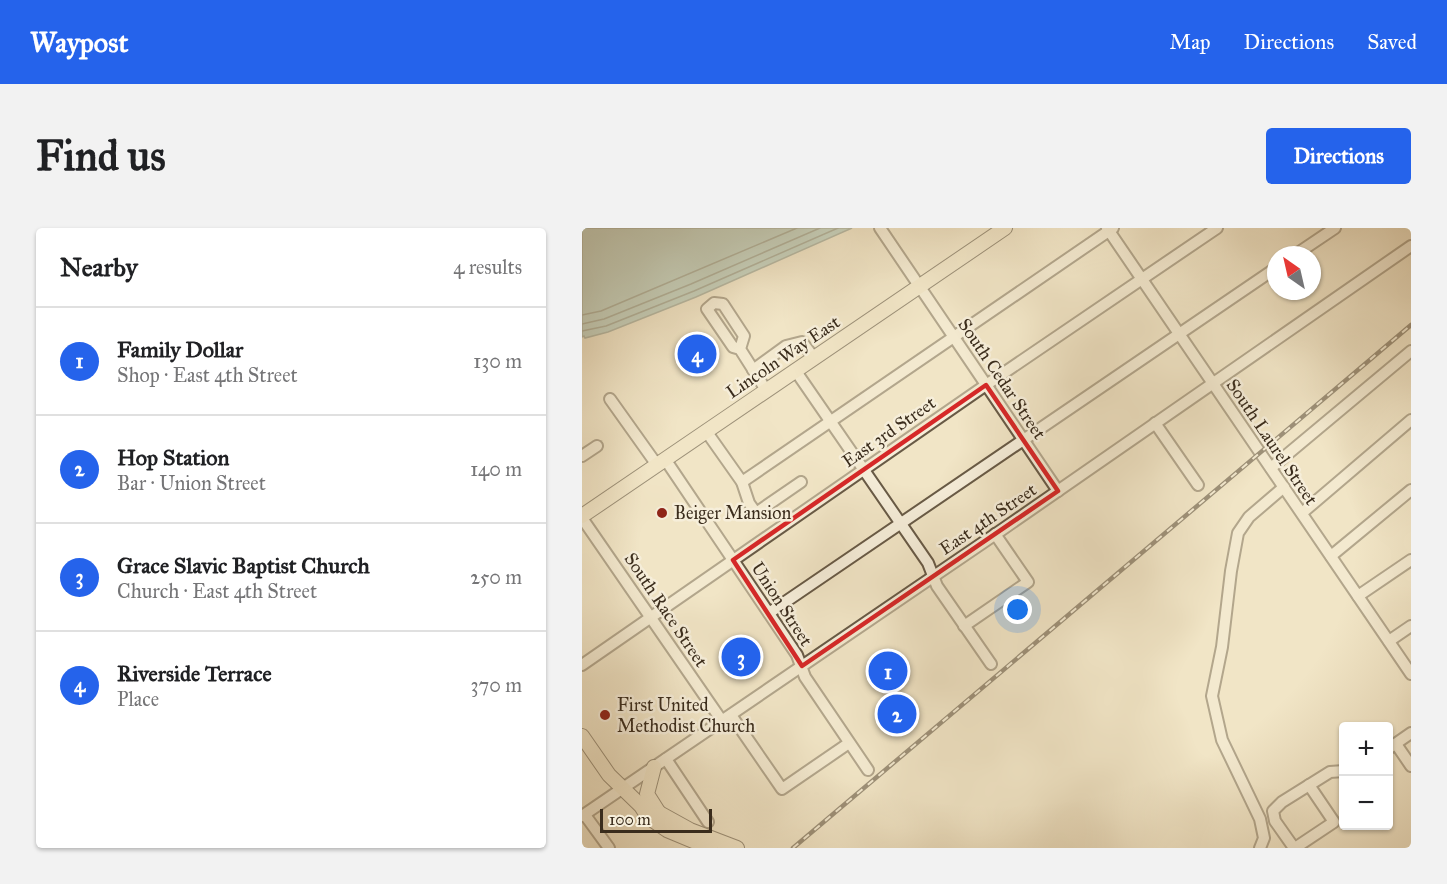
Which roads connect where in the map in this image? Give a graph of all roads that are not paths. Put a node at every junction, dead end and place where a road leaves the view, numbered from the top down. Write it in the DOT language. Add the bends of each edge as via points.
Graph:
graph roads {
  1 [pos="1005,228"];
  2 [pos="1217,228"];
  3 [pos="1335,228"];
  4 [pos="1109,229"];
  5 [pos="882,231"];
  6 [pos="1308,246"];
  7 [pos="1411,246"];
  8 [pos="1267,274"];
  9 [pos="1142,279"];
  10 [pos="920,285"];
  11 [pos="1179,334"];
  12 [pos="954,337"];
  13 [pos="740,349"];
  14 [pos="1411,351"];
  15 [pos="814,358"];
  16 [pos="753,370"];
  17 [pos="795,370"];
  18 [pos="1213,383"];
  19 [pos="986,385"];
  20 [pos="766,390"];
  21 [pos="610,399"];
  22 [pos="830,420"];
  23 [pos="1411,420"];
  24 [pos="1155,423"];
  25 [pos="706,431"];
  26 [pos="1023,440"];
  27 [pos="597,446"];
  28 [pos="582,456"];
  29 [pos="661,462"];
  30 [pos="1271,468"];
  31 [pos="864,470"];
  32 [pos="742,482"];
  33 [pos="801,482"];
  34 [pos="1198,485"];
  35 [pos="1284,487"];
  36 [pos="1411,490"];
  37 [pos="1058,491"];
  38 [pos="1302,513"];
  39 [pos="582,517"];
  40 [pos="899,522"];
  41 [pos="995,534"];
  42 [pos="1330,556"];
  43 [pos="733,560"];
  44 [pos="1411,560"];
  45 [pos="933,576"];
  46 [pos="1358,596"];
  47 [pos="769,613"];
  48 [pos="651,618"];
  49 [pos="964,626"];
  50 [pos="1411,626"];
  51 [pos="1389,641"];
  52 [pos="991,664"];
  53 [pos="582,665"];
  54 [pos="802,666"];
  55 [pos="1411,674"];
  56 [pos="731,715"];
  57 [pos="722,721"];
  58 [pos="1411,734"];
  59 [pos="582,736"];
  60 [pos="849,743"];
  61 [pos="1393,745"];
  62 [pos="1393,747"];
  63 [pos="666,759"];
  64 [pos="1411,766"];
  65 [pos="654,767"];
  66 [pos="868,770"];
  67 [pos="1339,771"];
  68 [pos="1309,785"];
  69 [pos="622,789"];
  70 [pos="641,806"];
  71 [pos="661,814"];
  72 [pos="583,815"];
  73 [pos="708,822"];
  74 [pos="609,848"];
  75 [pos="710,848"];
  76 [pos="737,848"];
  77 [pos="1260,848"];
  78 [pos="1295,848"];
  1 -- 10 [label="main road, Lincoln Way East"];
  2 -- 9 [label="street, East 3rd Street"];
  3 -- 6 [label="street"];
  4 -- 9 [label="street, South Laurel Street"];
  4 -- 12 [label="street"];
  5 -- 10 [label="street, South Cedar Street"];
  7 -- 18 [label="street, East 4th Street"];
  8 -- 11 [label="street"];
  9 -- 11 [label="street, South Laurel Street"];
  9 -- 19 [label="street, East 3rd Street"];
  10 -- 12 [label="street, South Cedar Street"];
  10 -- 15 [label="main road, Lincoln Way East"];
  11 -- 18 [label="street, South Laurel Street"];
  11 -- 26 [label="street"];
  12 -- 19 [label="street, South Cedar Street"];
  12 -- 22 [label="street"];
  13 -- 16 [label="street"];
  14 -- 30 [label="street"];
  15 -- 16 [label="street" via="802,342 792,343"];
  15 -- 17 [label="main road, Lincoln Way East"];
  16 -- 20 [label="street"];
  17 -- 20 [label="main road, Lincoln Way East"];
  17 -- 22 [label="street"];
  18 -- 24 [label="street, East 4th Street"];
  18 -- 30 [label="street, South Laurel Street"];
  19 -- 26 [label="street, South Cedar Street"];
  19 -- 31 [label="street, East 3rd Street"];
  20 -- 25 [label="main road, Lincoln Way East"];
  21 -- 29 [label="street, Union Street"];
  22 -- 31 [label="street"];
  22 -- 32 [label="street"];
  23 -- 38 [label="street"];
  24 -- 34 [label="street"];
  24 -- 37 [label="street, East 4th Street"];
  25 -- 29 [label="main road, Lincoln Way East"];
  25 -- 32 [label="street"];
  26 -- 37 [label="street, South Cedar Street"];
  26 -- 40 [label="street"];
  27 -- 28 [label="street"];
  29 -- 39 [label="main road, Lincoln Way East"];
  29 -- 43 [label="street, Union Street"];
  30 -- 35 [label="street, South Laurel Street"];
  31 -- 40 [label="street"];
  31 -- 43 [label="street, East 3rd Street"];
  32 -- 33 [label="street" via="756,513"];
  35 -- 38 [label="street, South Laurel Street"];
  35 -- 77 [label="street" via="1249,517 1238,533 1212,696 1222,740 1260,819 1264,838"];
  36 -- 42 [label="street"];
  37 -- 41 [label="street, East 4th Street"];
  38 -- 42 [label="street, South Laurel Street"];
  39 -- 48 [label="street, South Race Street"];
  40 -- 45 [label="street"];
  40 -- 47 [label="street"];
  41 -- 45 [label="street, East 4th Street"];
  41 -- 49 [label="street" via="1028,582"];
  42 -- 46 [label="street, South Laurel Street"];
  43 -- 47 [label="street, Union Street"];
  43 -- 48 [label="street, East 3rd Street"];
  44 -- 46 [label="street"];
  45 -- 49 [label="street"];
  45 -- 54 [label="street, East 4th Street"];
  46 -- 51 [label="street, South Laurel Street"];
  47 -- 54 [label="street, Union Street"];
  48 -- 53 [label="street, East 3rd Street"];
  48 -- 57 [label="street, South Race Street"];
  49 -- 52 [label="street"];
  50 -- 51 [label="street"];
  51 -- 55 [label="street, South Laurel Street"];
  54 -- 56 [label="street, East 4th Street"];
  54 -- 60 [label="street, Union Street" via="805,677"];
  56 -- 57 [label="street, East 4th Street"];
  56 -- 60 [label="street" via="782,789"];
  57 -- 63 [label="street, East 4th Street"];
  58 -- 61 [label="street"];
  59 -- 69 [label="main road"];
  60 -- 66 [label="street, Union Street"];
  62 -- 64 [label="street"];
  63 -- 65 [label="street, East 4th Street"];
  63 -- 73 [label="street"];
  65 -- 69 [label="street, East 4th Street"];
  65 -- 71 [label="main road" via="647,794"];
  67 -- 68 [label="street" via="1330,772"];
  68 -- 78 [label="street" via="1273,811 1275,821"];
  68 -- 78 [label="street" via="1334,822"];
  69 -- 70 [label="main road"];
  69 -- 72 [label="street, East 4th Street"];
  70 -- 71 [label="main road"];
  70 -- 75 [label="main road" via="648,817 667,830"];
  71 -- 76 [label="main road"];
  72 -- 74 [label="street"];
}
